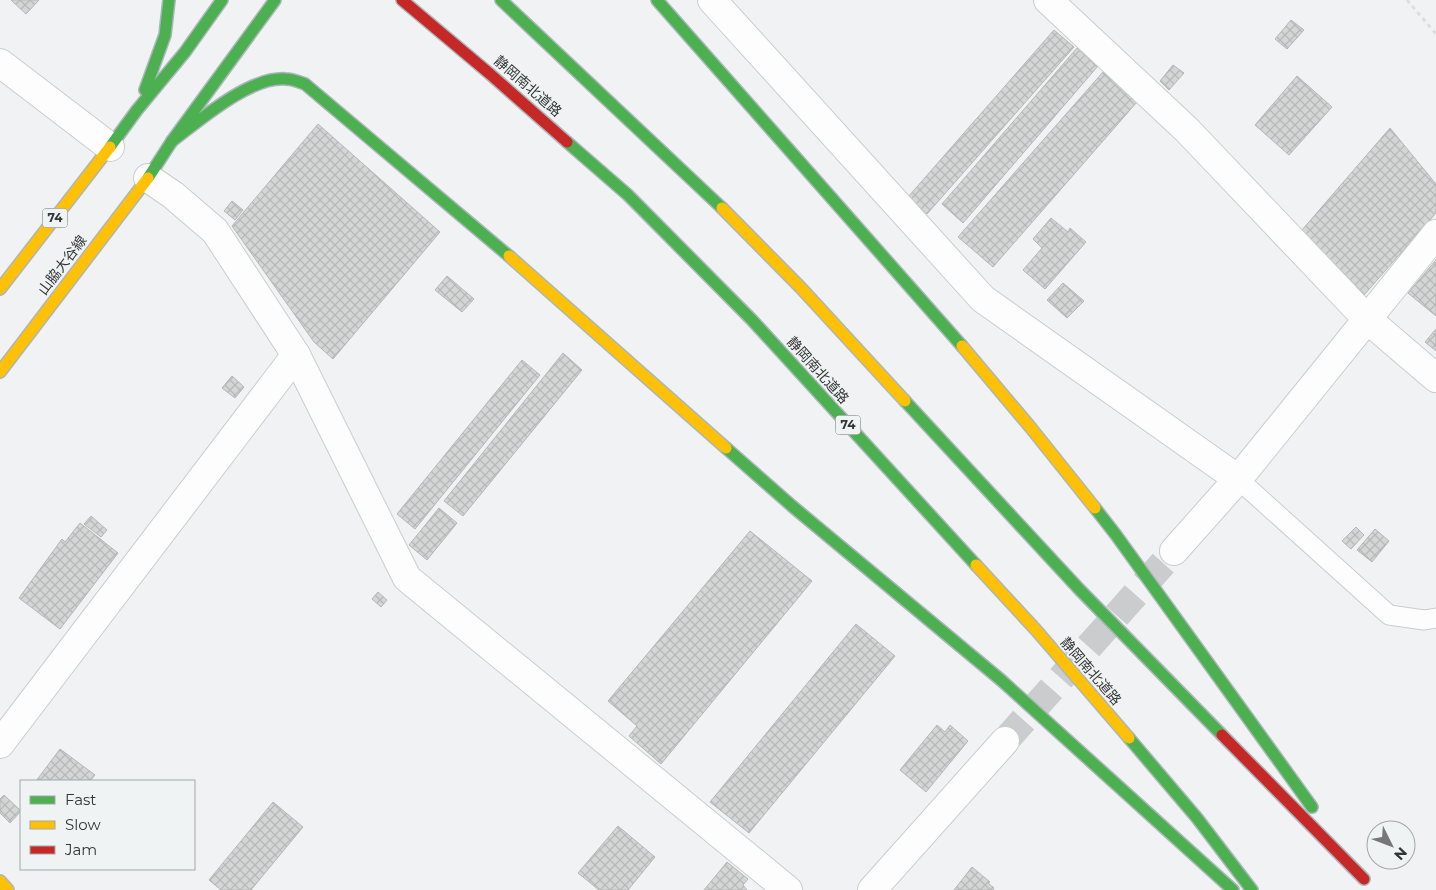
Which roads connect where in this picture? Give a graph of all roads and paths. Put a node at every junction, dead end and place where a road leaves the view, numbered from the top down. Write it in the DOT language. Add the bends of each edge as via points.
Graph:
graph roads {
  1 [pos="170,0"];
  2 [pos="222,0"];
  3 [pos="275,0"];
  4 [pos="402,0"];
  5 [pos="500,0"];
  6 [pos="657,0"];
  7 [pos="712,0"];
  8 [pos="1048,0"];
  9 [pos="1407,0"];
  10 [pos="1436,34"];
  11 [pos="0,63"];
  12 [pos="137,110"];
  13 [pos="172,141"];
  14 [pos="110,147"];
  15 [pos="148,178"];
  16 [pos="1436,234"];
  17 [pos="0,289"];
  18 [pos="1367,319"];
  19 [pos="296,356"];
  20 [pos="0,372"];
  21 [pos="1436,378"];
  22 [pos="1238,479"];
  23 [pos="1174,551"];
  24 [pos="1436,618"];
  25 [pos="1004,741"];
  26 [pos="0,744"];
  27 [pos="1364,879"];
  28 [pos="0,881"];
  29 [pos="8,890"];
  30 [pos="788,890"];
  31 [pos="872,890"];
  32 [pos="1232,890"];
  33 [pos="1252,890"];
  34 [pos="1373,890"];
  1 -- 12 [label="main road" via="165,35"];
  2 -- 12 [label="main road" via="185,52"];
  3 -- 13 [label="main road, 山脇大谷線"];
  4 -- 33 [label="main road, 静岡南北道路 / 74" via="628,195 752,320 1036,630 1197,818"];
  5 -- 27 [label="main road" via="709,195 801,288 1078,589"];
  6 -- 27 [label="main road" via="1031,428 1116,535"];
  7 -- 22 [label="street" via="983,299"];
  8 -- 18 [label="street" via="1187,130"];
  9 -- 10 [label="path"];
  11 -- 14 [label="street"];
  12 -- 14 [label="main road"];
  13 -- 15 [label="main road, 山脇大谷線"];
  13 -- 32 [label="main road" via="234,96 260,83 284,78 305,84 502,250 792,506 1001,680"];
  14 -- 17 [label="main road, 74"];
  15 -- 19 [label="street" via="215,230"];
  15 -- 20 [label="main road, 山脇大谷線"];
  16 -- 18 [label="street"];
  18 -- 21 [label="street"];
  18 -- 22 [label="street"];
  19 -- 26 [label="street"];
  19 -- 30 [label="street" via="407,578"];
  22 -- 23 [label="street"];
  22 -- 24 [label="lane" via="1389,615 1424,620"];
  25 -- 31 [label="street"];
  27 -- 34 [label="main road"];
  28 -- 29 [label="main road"];
}
